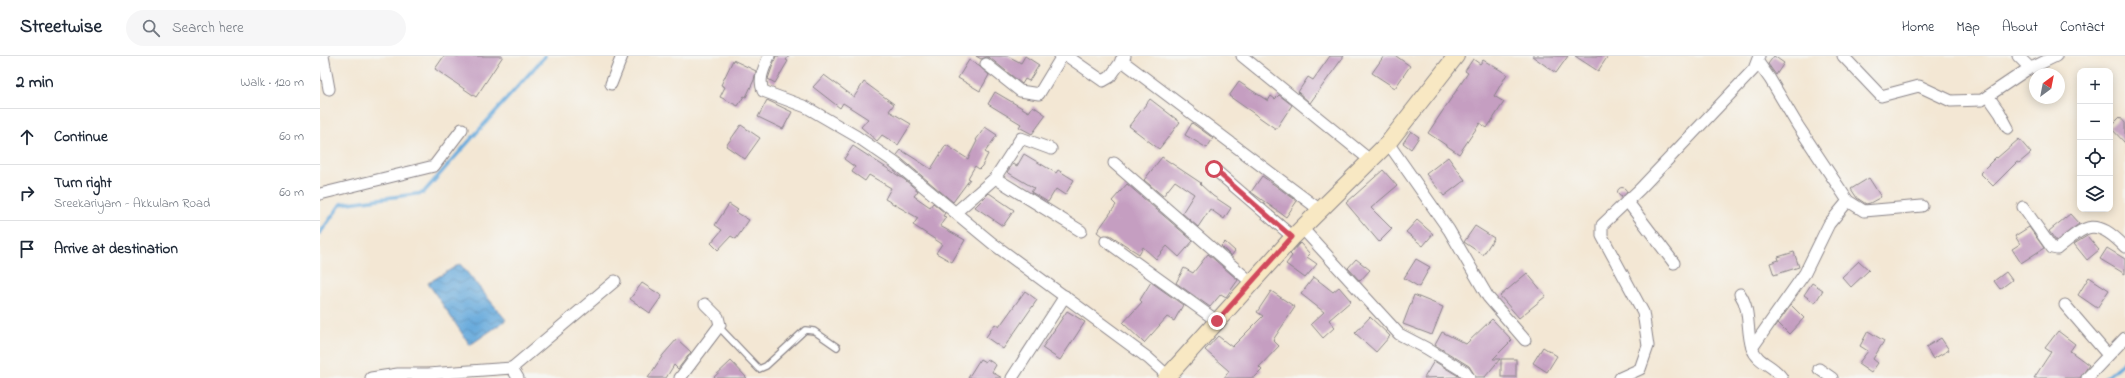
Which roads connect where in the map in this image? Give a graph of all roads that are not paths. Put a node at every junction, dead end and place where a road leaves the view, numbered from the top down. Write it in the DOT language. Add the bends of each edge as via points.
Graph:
graph roads {
  1 [pos="323,56"];
  2 [pos="622,56"];
  3 [pos="769,56"];
  4 [pos="1062,56"];
  5 [pos="1067,56"];
  6 [pos="1242,56"];
  7 [pos="1456,56"];
  8 [pos="1843,56"];
  9 [pos="2018,56"];
  10 [pos="2056,56"];
  11 [pos="1123,58"];
  12 [pos="1758,59"];
  13 [pos="986,64"];
  14 [pos="2030,68"];
  15 [pos="2029,69"];
  16 [pos="611,84"];
  17 [pos="329,89"];
  18 [pos="1988,96"];
  19 [pos="2008,128"];
  20 [pos="462,130"];
  21 [pos="1388,143"];
  22 [pos="1051,149"];
  23 [pos="1370,160"];
  24 [pos="1114,163"];
  25 [pos="1214,169"];
  26 [pos="995,178"];
  27 [pos="320,194"];
  28 [pos="1627,200"];
  29 [pos="1848,201"];
  30 [pos="1922,206"];
  31 [pos="2023,207"];
  32 [pos="1320,210"];
  33 [pos="956,212"];
  34 [pos="1081,231"];
  35 [pos="1297,233"];
  36 [pos="1106,241"];
  37 [pos="2125,247"];
  38 [pos="1674,263"];
  39 [pos="615,281"];
  40 [pos="1252,283"];
  41 [pos="1740,294"];
  42 [pos="1065,296"];
  43 [pos="704,304"];
  44 [pos="2065,305"];
  45 [pos="1217,321"];
  46 [pos="719,328"];
  47 [pos="2125,338"];
  48 [pos="1525,340"];
  49 [pos="837,347"];
  50 [pos="1752,348"];
  51 [pos="2108,355"];
  52 [pos="1819,369"];
  53 [pos="515,373"];
  54 [pos="398,376"];
  55 [pos="429,376"];
  56 [pos="1167,377"];
  57 [pos="371,378"];
  58 [pos="680,378"];
  59 [pos="1012,378"];
  60 [pos="1469,378"];
  61 [pos="1620,378"];
  62 [pos="1782,378"];
  63 [pos="1832,378"];
  64 [pos="2087,378"];
  1 -- 17 [label="street"];
  2 -- 16 [label="street"];
  3 -- 33 [label="street" via="760,76 764,91 806,107 856,136 894,162"];
  4 -- 13 [label="street" via="1039,94 1020,91"];
  5 -- 11 [label="street" via="1103,81 1110,77"];
  6 -- 23 [label="street"];
  7 -- 21 [label="main road"];
  8 -- 18 [label="street" via="1881,96 1919,86 1951,101 1982,100"];
  9 -- 14 [label="street"];
  10 -- 14 [label="street"];
  11 -- 32 [label="street"];
  12 -- 28 [label="street" via="1754,69"];
  12 -- 29 [label="street" via="1798,126"];
  15 -- 18 [label="street"];
  18 -- 19 [label="street"];
  20 -- 27 [label="street" via="434,166"];
  21 -- 23 [label="main road"];
  21 -- 48 [label="street" via="1449,230 1488,297"];
  22 -- 26 [label="street" via="1021,138"];
  23 -- 32 [label="main road"];
  24 -- 40 [label="street"];
  25 -- 35 [label="street"];
  26 -- 33 [label="street"];
  26 -- 34 [label="street"];
  28 -- 38 [label="street"];
  28 -- 61 [label="street" via="1604,222 1600,231 1643,312 1648,346 1640,368"];
  29 -- 30 [label="street" via="1864,211"];
  29 -- 50 [label="street" via="1829,224 1805,273"];
  31 -- 37 [label="street" via="2052,248 2057,249 2082,229 2099,227 2113,235"];
  32 -- 35 [label="main road"];
  33 -- 42 [label="street" via="992,243"];
  35 -- 40 [label="main road"];
  35 -- 60 [label="street" via="1399,334 1465,372"];
  36 -- 45 [label="street"];
  39 -- 53 [label="street"];
  40 -- 45 [label="main road"];
  41 -- 50 [label="street" via="1746,304"];
  42 -- 56 [label="street" via="1148,358"];
  42 -- 59 [label="street"];
  43 -- 46 [label="street" via="718,317"];
  44 -- 51 [label="street"];
  45 -- 56 [label="main road"];
  46 -- 49 [label="lane" via="759,369 805,330 814,330"];
  46 -- 58 [label="street"];
  47 -- 51 [label="street"];
  50 -- 62 [label="street" via="1765,364 1776,369"];
  51 -- 64 [label="street"];
  52 -- 63 [label="street"];
  53 -- 55 [label="street"];
  54 -- 55 [label="street"];
  54 -- 57 [label="street"];
}
